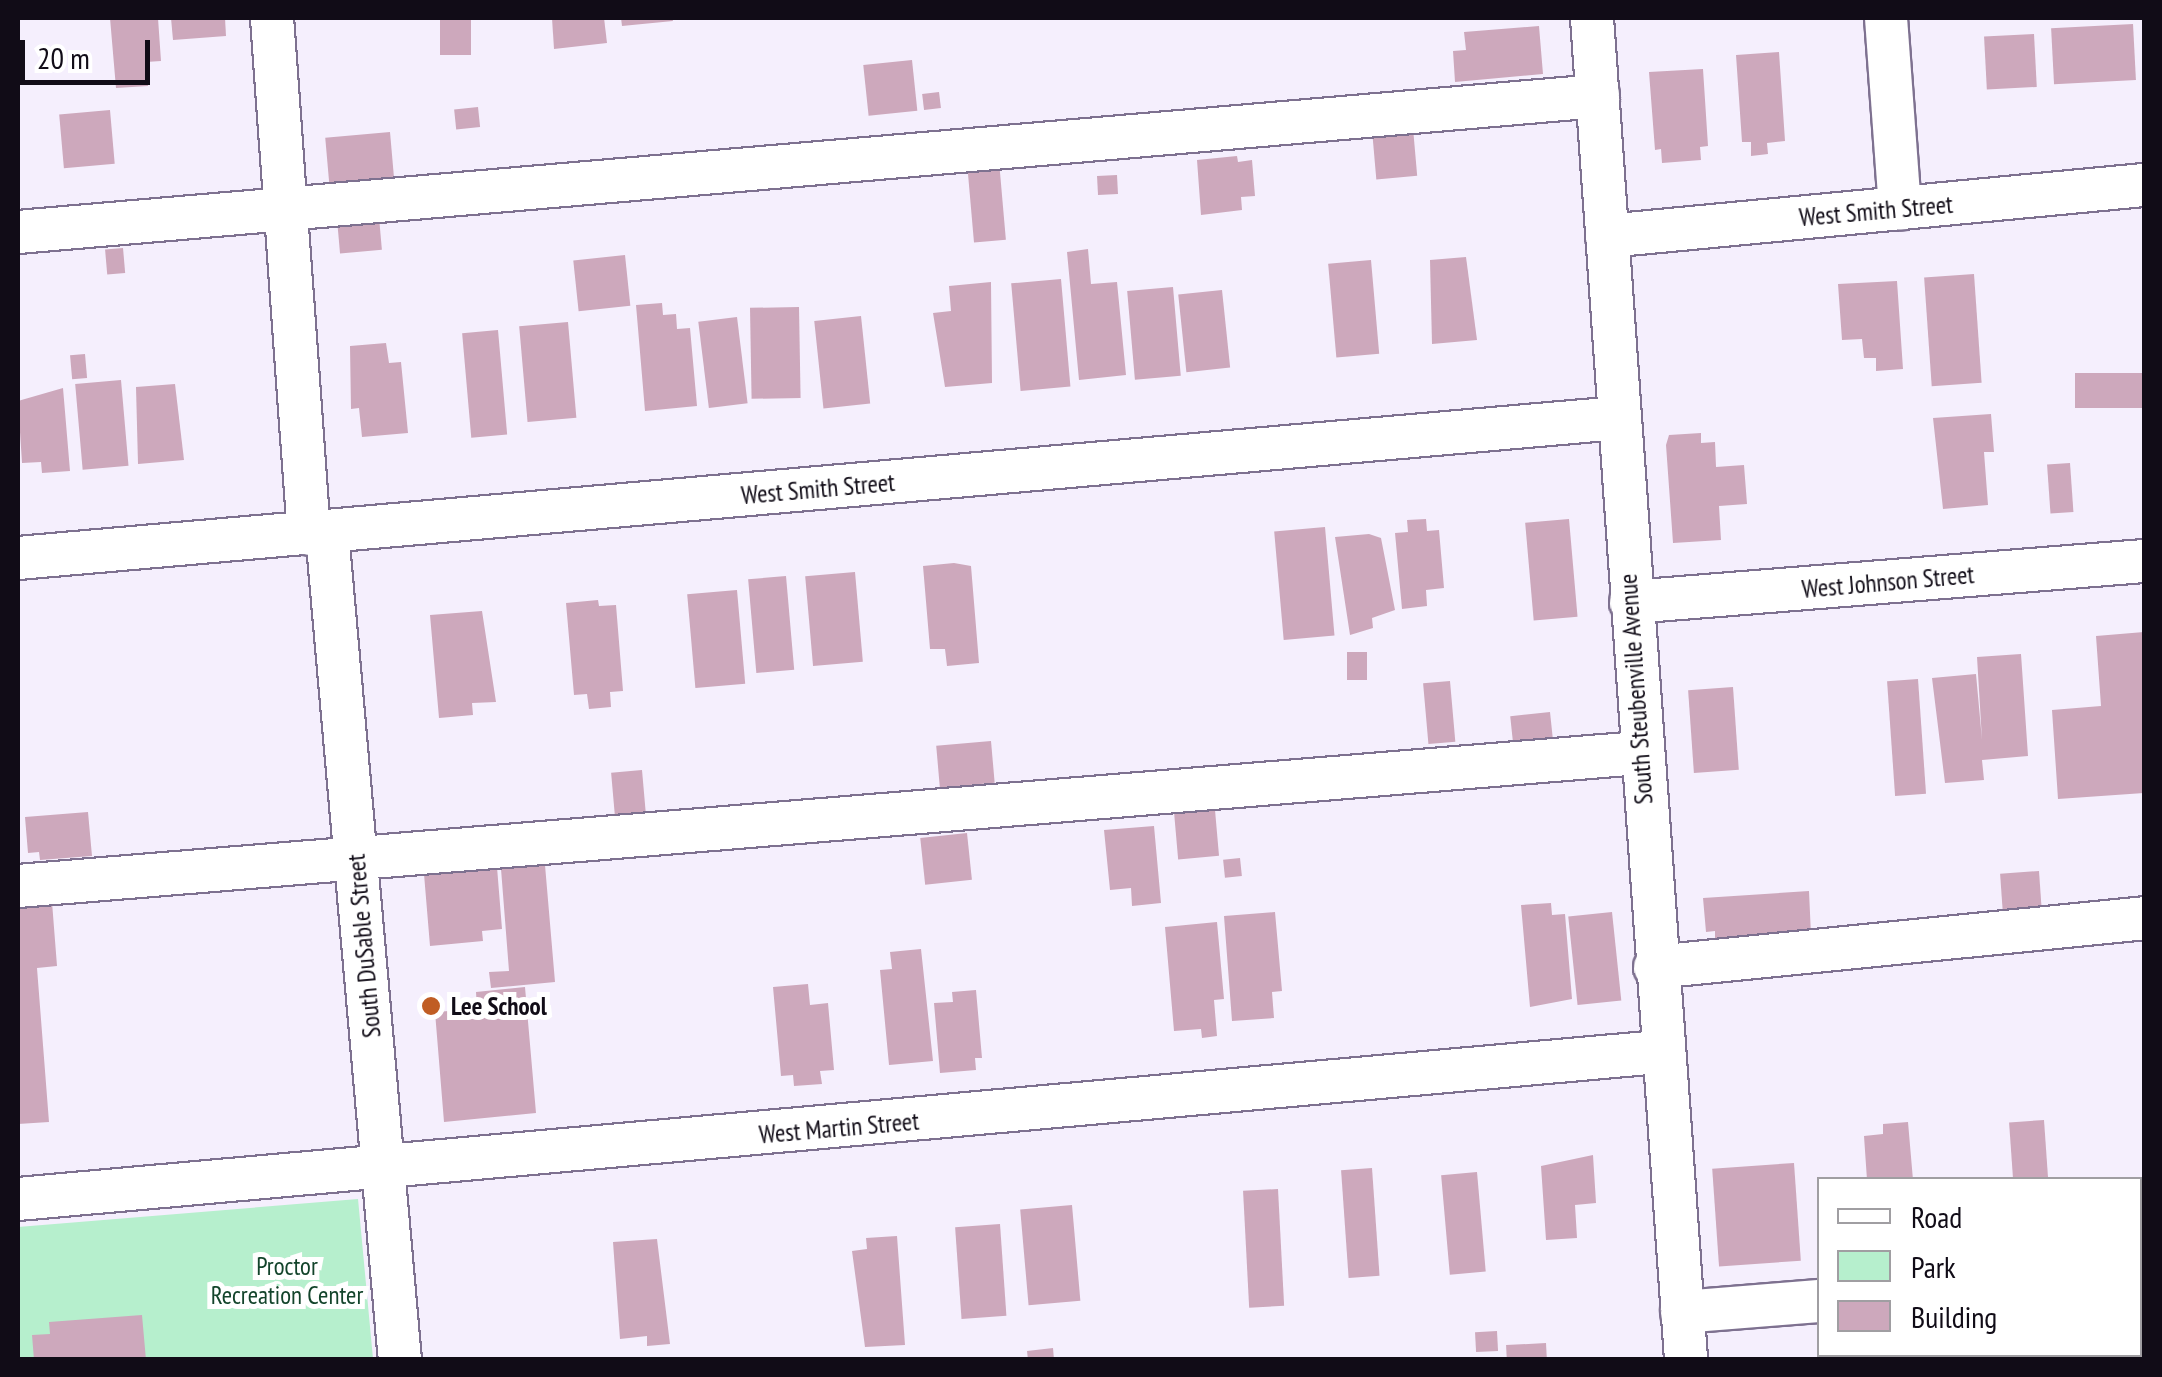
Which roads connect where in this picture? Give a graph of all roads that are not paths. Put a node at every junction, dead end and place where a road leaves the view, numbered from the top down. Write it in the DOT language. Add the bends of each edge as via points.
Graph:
graph roads {
  1 [pos="272,18"];
  2 [pos="1592,18"];
  3 [pos="1886,18"];
  4 [pos="1598,96"];
  5 [pos="2144,185"];
  6 [pos="1900,208"];
  7 [pos="284,210"];
  8 [pos="18,232"];
  9 [pos="1606,236"];
  10 [pos="1618,418"];
  11 [pos="318,533"];
  12 [pos="18,558"];
  13 [pos="2144,561"];
  14 [pos="1632,602"];
  15 [pos="1640,753"];
  16 [pos="358,861"];
  17 [pos="18,886"];
  18 [pos="2144,918"];
  19 [pos="1655,967"];
  20 [pos="1660,1052"];
  21 [pos="382,1170"];
  22 [pos="18,1199"];
  23 [pos="1817,1301"];
  24 [pos="1682,1312"];
  25 [pos="400,1360"];
  26 [pos="1686,1360"];
  1 -- 7 [label="street, South DuSable Street"];
  2 -- 4 [label="street, South Steubenville Avenue"];
  3 -- 6 [label="street"];
  4 -- 7 [label="street"];
  4 -- 9 [label="street, South Steubenville Avenue"];
  5 -- 6 [label="street, West Smith Street"];
  6 -- 9 [label="street, West Smith Street"];
  7 -- 8 [label="street"];
  7 -- 11 [label="street, South DuSable Street"];
  9 -- 10 [label="street, South Steubenville Avenue"];
  10 -- 11 [label="street, West Smith Street"];
  10 -- 14 [label="street, South Steubenville Avenue"];
  11 -- 12 [label="street, West Smith Street"];
  11 -- 16 [label="street, South DuSable Street"];
  13 -- 14 [label="street, West Johnson Street"];
  14 -- 15 [label="street, South Steubenville Avenue"];
  15 -- 16 [label="street"];
  15 -- 19 [label="street, South Steubenville Avenue"];
  16 -- 17 [label="street"];
  16 -- 21 [label="street, South DuSable Street"];
  18 -- 19 [label="street"];
  19 -- 20 [label="street, South Steubenville Avenue"];
  20 -- 21 [label="street, West Martin Street"];
  20 -- 24 [label="street, South Steubenville Avenue"];
  21 -- 22 [label="street, West Martin Street"];
  21 -- 25 [label="street, South DuSable Street"];
  23 -- 24 [label="street"];
  24 -- 26 [label="street, South Steubenville Avenue"];
}
